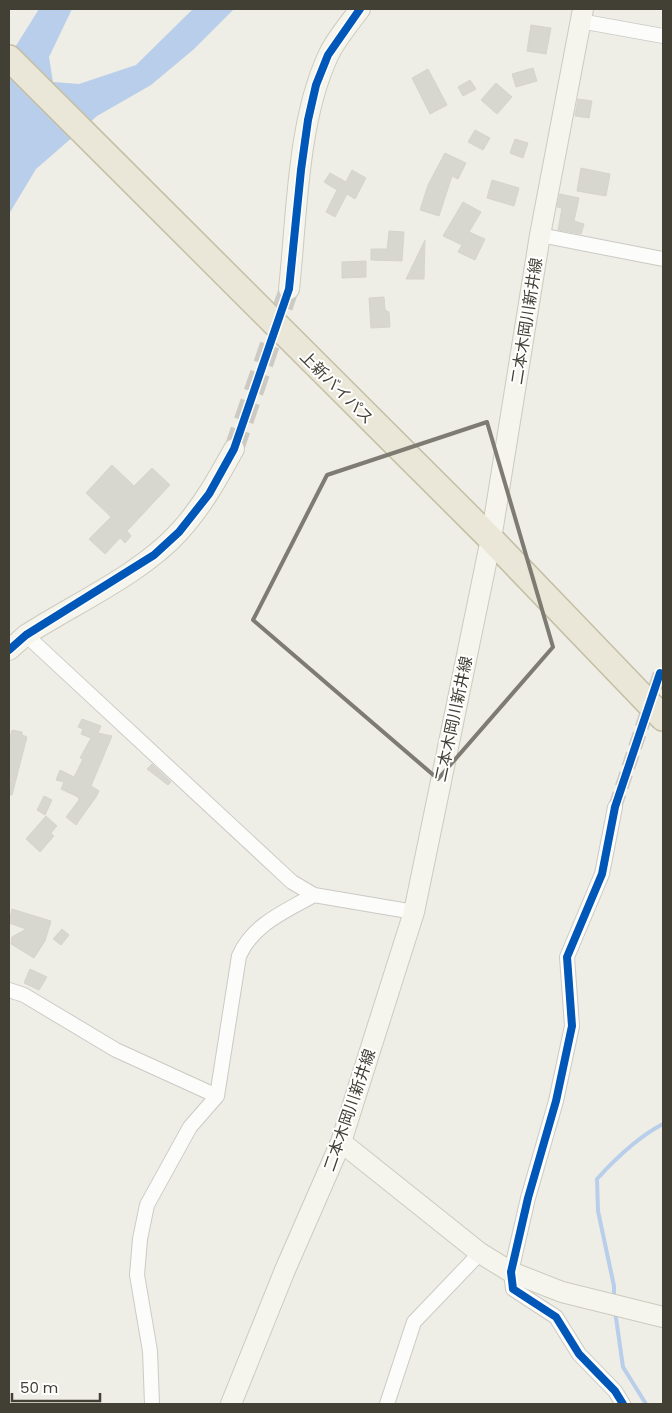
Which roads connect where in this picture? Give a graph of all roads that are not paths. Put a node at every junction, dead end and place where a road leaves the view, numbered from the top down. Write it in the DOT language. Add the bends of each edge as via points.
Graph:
graph roads {
  1 [pos="360,9"];
  2 [pos="581,15"];
  3 [pos="663,36"];
  4 [pos="9,58"];
  5 [pos="540,235"];
  6 [pos="663,259"];
  7 [pos="289,289"];
  8 [pos="234,449"];
  9 [pos="490,539"];
  10 [pos="26,635"];
  11 [pos="9,650"];
  12 [pos="663,718"];
  13 [pos="615,807"];
  14 [pos="314,895"];
  15 [pos="414,912"];
  16 [pos="9,990"];
  17 [pos="217,1096"];
  18 [pos="341,1142"];
  19 [pos="480,1253"];
  20 [pos="512,1272"];
  21 [pos="663,1317"];
  22 [pos="152,1404"];
  23 [pos="231,1404"];
  24 [pos="387,1404"];
  25 [pos="623,1404"];
  1 -- 7 [label="main road" via="328,55 316,86 301,170"];
  2 -- 3 [label="street"];
  2 -- 5 [label="main road, 二本木岡川新井線"];
  4 -- 9 [label="highway, 上新バイパス"];
  5 -- 6 [label="street"];
  5 -- 9 [label="main road, 二本木岡川新井線"];
  8 -- 10 [label="main road" via="209,494 179,532 154,555"];
  9 -- 12 [label="highway, 上新バイパス"];
  9 -- 15 [label="main road, 二本木岡川新井線"];
  10 -- 11 [label="main road"];
  10 -- 14 [label="street" via="261,856 292,882"];
  13 -- 20 [label="street" via="602,874 566,957 572,1026"];
  14 -- 15 [label="street"];
  14 -- 17 [label="street" via="261,926 244,943 239,956"];
  15 -- 18 [label="main road, 二本木岡川新井線"];
  16 -- 17 [label="street" via="24,995 116,1050"];
  17 -- 22 [label="street" via="190,1127 147,1205 137,1275 150,1351"];
  18 -- 19 [label="main road"];
  18 -- 23 [label="main road, 二本木岡川新井線"];
  19 -- 20 [label="main road"];
  19 -- 24 [label="street" via="414,1322"];
  20 -- 21 [label="main road" via="562,1292"];
  20 -- 25 [label="street" via="513,1289 556,1317 579,1354 615,1391"];
}
